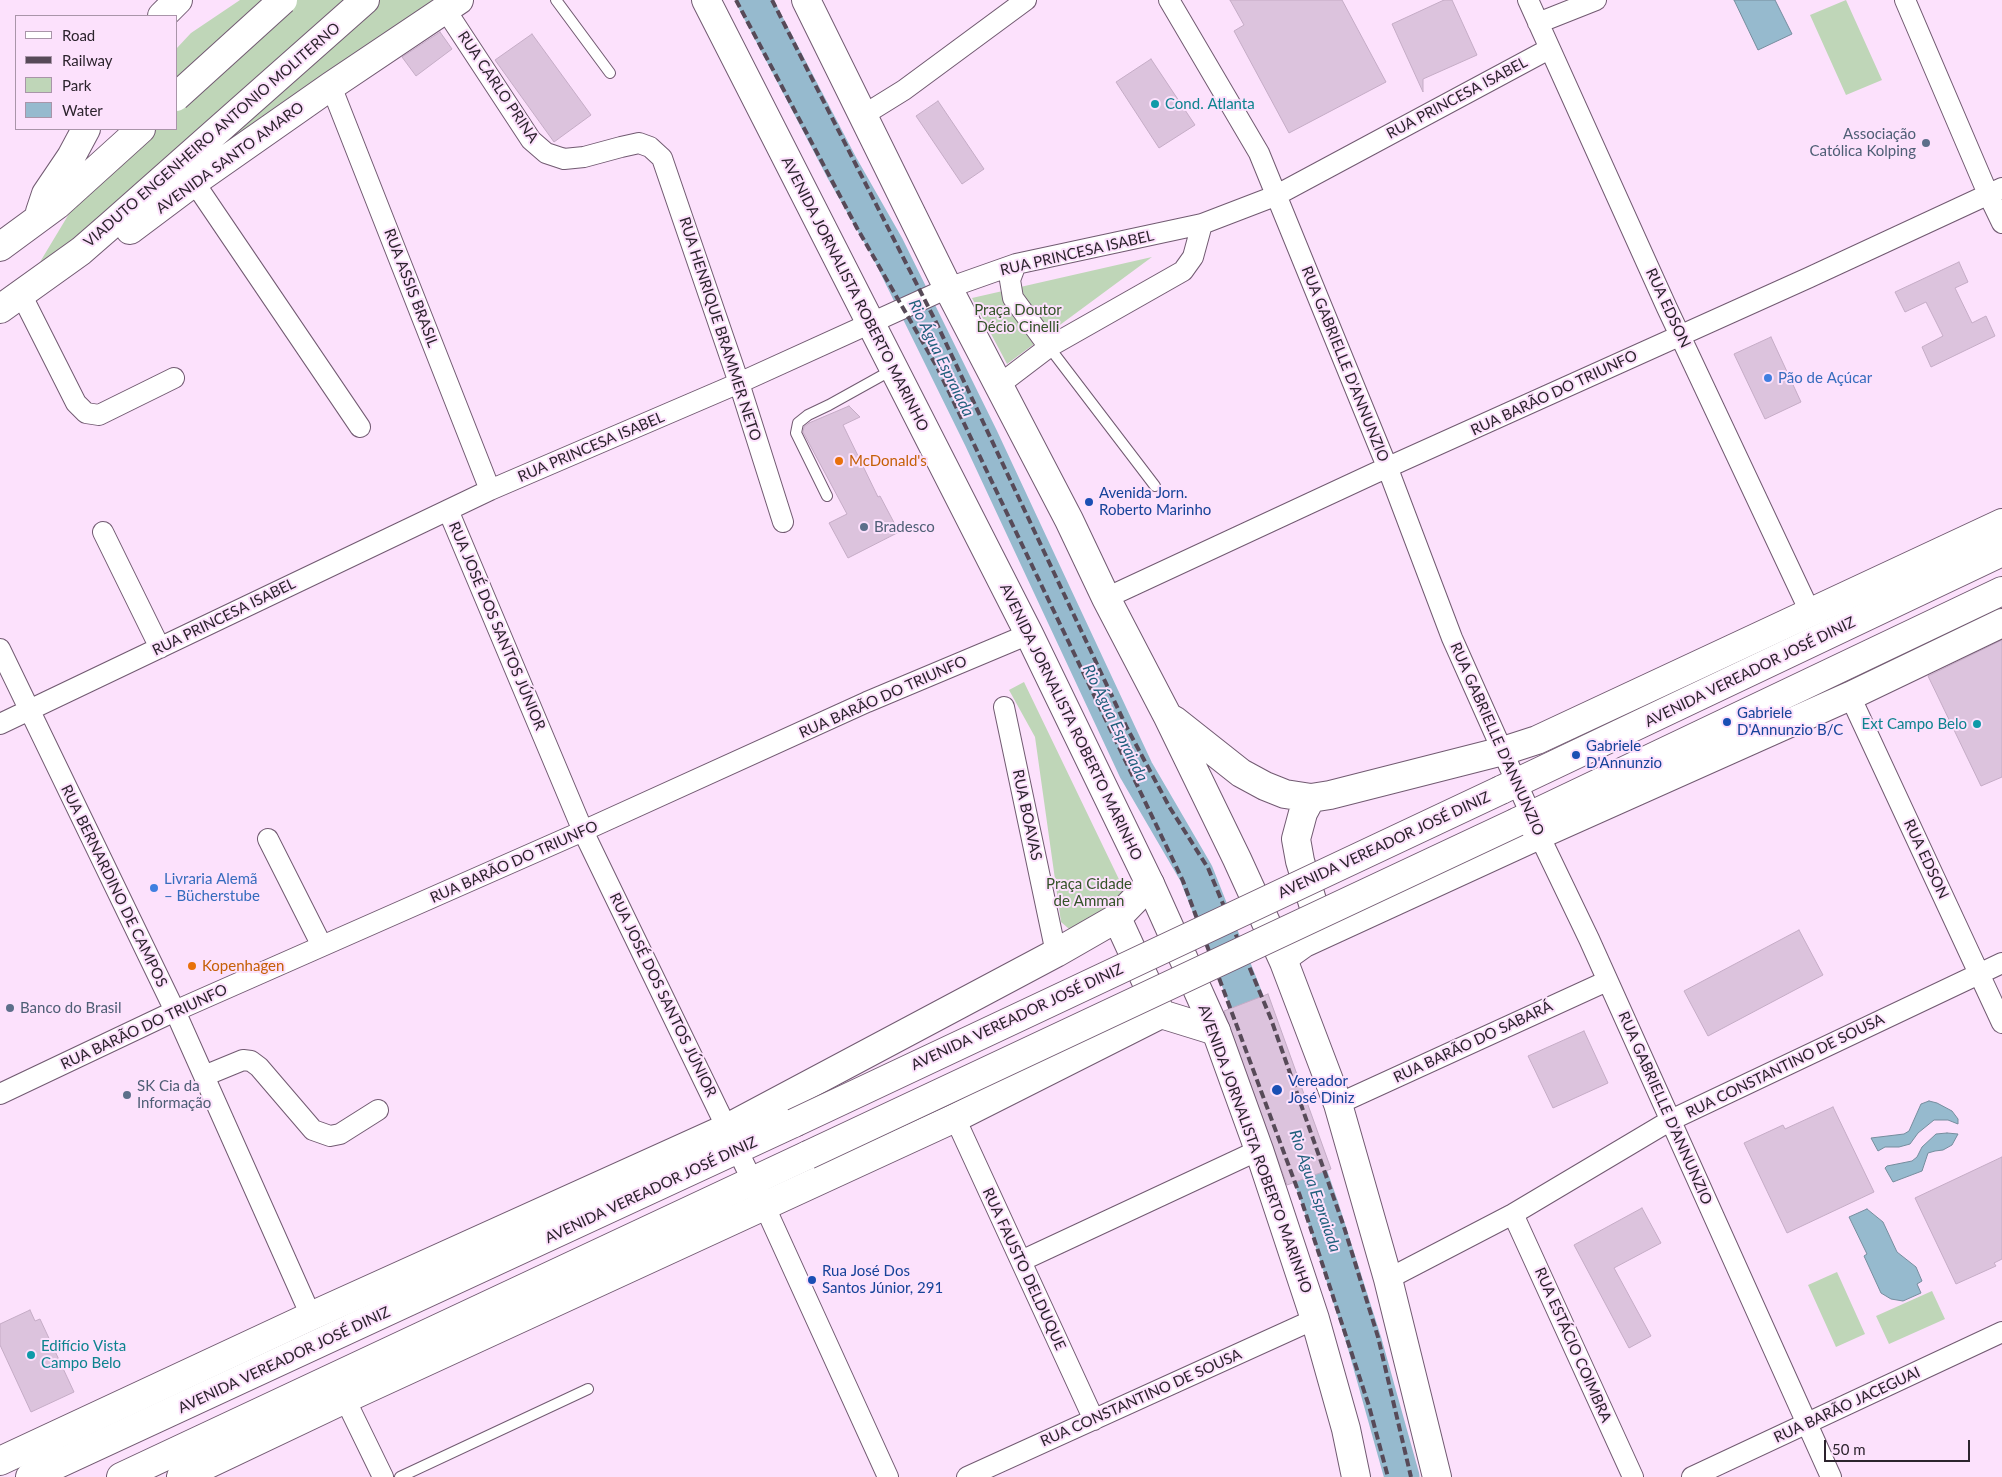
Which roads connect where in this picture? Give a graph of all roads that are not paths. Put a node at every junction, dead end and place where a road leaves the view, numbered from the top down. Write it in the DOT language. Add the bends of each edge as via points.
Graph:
graph roads {
  1 [pos="178,0"];
  2 [pos="283,0"];
  3 [pos="365,0"];
  4 [pos="556,0"];
  5 [pos="706,0"];
  6 [pos="806,0"];
  7 [pos="1026,0"];
  8 [pos="1169,0"];
  9 [pos="1528,0"];
  10 [pos="1596,0"];
  11 [pos="1905,0"];
  12 [pos="452,4"];
  13 [pos="163,15"];
  14 [pos="1538,23"];
  15 [pos="1549,49"];
  16 [pos="610,73"];
  17 [pos="331,86"];
  18 [pos="178,94"];
  19 [pos="862,116"];
  20 [pos="85,130"];
  21 [pos="140,130"];
  22 [pos="644,145"];
  23 [pos="194,182"];
  24 [pos="1995,191"];
  25 [pos="1275,196"];
  26 [pos="47,212"];
  27 [pos="2002,223"];
  28 [pos="1202,224"];
  29 [pos="0,247"];
  30 [pos="81,250"];
  31 [pos="1016,264"];
  32 [pos="946,289"];
  33 [pos="11,301"];
  34 [pos="872,321"];
  35 [pos="1680,335"];
  36 [pos="1048,347"];
  37 [pos="893,370"];
  38 [pos="174,378"];
  39 [pos="740,383"];
  40 [pos="999,385"];
  41 [pos="360,427"];
  42 [pos="1388,469"];
  43 [pos="1155,486"];
  44 [pos="490,490"];
  45 [pos="827,496"];
  46 [pos="448,510"];
  47 [pos="783,522"];
  48 [pos="2002,523"];
  49 [pos="103,532"];
  50 [pos="2002,552"];
  51 [pos="2002,591"];
  52 [pos="1106,598"];
  53 [pos="1811,614"];
  54 [pos="2002,623"];
  55 [pos="1029,634"];
  56 [pos="160,648"];
  57 [pos="0,649"];
  58 [pos="1850,696"];
  59 [pos="1004,707"];
  60 [pos="29,710"];
  61 [pos="1167,715"];
  62 [pos="0,724"];
  63 [pos="1503,751"];
  64 [pos="1509,786"];
  65 [pos="1311,798"];
  66 [pos="1529,824"];
  67 [pos="583,831"];
  68 [pos="268,840"];
  69 [pos="1150,884"];
  70 [pos="1116,918"];
  71 [pos="1334,929"];
  72 [pos="322,946"];
  73 [pos="1056,953"];
  74 [pos="1284,962"];
  75 [pos="2002,962"];
  76 [pos="1979,973"];
  77 [pos="1608,981"];
  78 [pos="175,1011"];
  79 [pos="1160,1014"];
  80 [pos="2002,1023"];
  81 [pos="1216,1031"];
  82 [pos="204,1076"];
  83 [pos="0,1094"];
  84 [pos="1338,1104"];
  85 [pos="378,1110"];
  86 [pos="955,1118"];
  87 [pos="1671,1120"];
  88 [pos="732,1139"];
  89 [pos="1258,1150"];
  90 [pos="752,1180"];
  91 [pos="765,1207"];
  92 [pos="1513,1214"];
  93 [pos="1021,1261"];
  94 [pos="1388,1280"];
  95 [pos="311,1316"];
  96 [pos="1315,1319"];
  97 [pos="2002,1332"];
  98 [pos="588,1389"];
  99 [pos="345,1399"];
  100 [pos="1094,1420"];
  101 [pos="1806,1424"];
  102 [pos="0,1461"];
  103 [pos="30,1477"];
  104 [pos="121,1477"];
  105 [pos="181,1477"];
  106 [pos="383,1477"];
  107 [pos="400,1477"];
  108 [pos="888,1477"];
  109 [pos="967,1477"];
  110 [pos="1356,1477"];
  111 [pos="1437,1477"];
  112 [pos="1633,1477"];
  113 [pos="1692,1477"];
  114 [pos="1831,1477"];
  1 -- 13 [label="main road"];
  2 -- 18 [label="main road, bridge"];
  3 -- 30 [label="main road, VIADUTO ENGENHEIRO ANTONIO MOLITERNO"];
  4 -- 16 [label="lane"];
  5 -- 34 [label="main road, AVENIDA JORNALISTA ROBERTO MARINHO"];
  6 -- 19 [label="main road"];
  7 -- 19 [label="street" via="904,90"];
  8 -- 25 [label="street, RUA GABRIELLE D'ANNUNZIO" via="1259,152"];
  9 -- 14 [label="street, RUA EDSON"];
  10 -- 14 [label="street"];
  11 -- 24 [label="street"];
  12 -- 17 [label="main road, AVENIDA SANTO AMARO"];
  12 -- 22 [label="street, RUA CARLO PRINA" via="532,140 546,153 564,159 632,144"];
  14 -- 15 [label="street, RUA EDSON"];
  15 -- 25 [label="street, RUA PRINCESA ISABEL"];
  15 -- 35 [label="street, RUA EDSON"];
  17 -- 23 [label="main road, AVENIDA SANTO AMARO"];
  17 -- 44 [label="street, RUA ASSIS BRASIL"];
  19 -- 32 [label="main road"];
  20 -- 26 [label="main road" via="46,194"];
  21 -- 26 [label="main road"];
  22 -- 39 [label="street, RUA HENRIQUE BRAMMER NETO" via="666,165"];
  23 -- 30 [label="main road, AVENIDA SANTO AMARO" via="110,245"];
  23 -- 41 [label="street"];
  24 -- 27 [label="street"];
  24 -- 35 [label="street, RUA BARÃO DO TRIUNFO"];
  25 -- 28 [label="street, RUA PRINCESA ISABEL"];
  25 -- 42 [label="street, RUA GABRIELLE D'ANNUNZIO"];
  26 -- 29 [label="main road"];
  28 -- 31 [label="street, RUA PRINCESA ISABEL"];
  28 -- 36 [label="street" via="1193,257 1184,271"];
  30 -- 33 [label="main road, AVENIDA SANTO AMARO"];
  31 -- 32 [label="street, RUA PRINCESA ISABEL"];
  31 -- 36 [label="street" via="1010,280 1013,298"];
  32 -- 34 [label="street, RUA PRINCESA ISABEL"];
  32 -- 40 [label="main road"];
  33 -- 38 [label="street" via="76,403 86,413 99,415"];
  34 -- 37 [label="main road, AVENIDA JORNALISTA ROBERTO MARINHO"];
  34 -- 39 [label="street, RUA PRINCESA ISABEL"];
  35 -- 42 [label="street, RUA BARÃO DO TRIUNFO"];
  35 -- 53 [label="street, RUA EDSON"];
  36 -- 40 [label="street"];
  36 -- 43 [label="lane"];
  37 -- 45 [label="lane" via="798,423 796,433"];
  37 -- 55 [label="main road, AVENIDA JORNALISTA ROBERTO MARINHO"];
  39 -- 44 [label="street, RUA PRINCESA ISABEL"];
  39 -- 47 [label="street, RUA HENRIQUE BRAMMER NETO"];
  40 -- 52 [label="main road"];
  42 -- 52 [label="street, RUA BARÃO DO TRIUNFO"];
  42 -- 63 [label="street, RUA GABRIELLE D'ANNUNZIO" via="1452,638"];
  44 -- 46 [label="street, RUA PRINCESA ISABEL"];
  46 -- 56 [label="street, RUA PRINCESA ISABEL"];
  46 -- 67 [label="street, RUA JOSÉ DOS SANTOS JÚNIOR"];
  48 -- 53 [label="main road, AVENIDA VEREADOR JOSÉ DINIZ"];
  49 -- 56 [label="street"];
  50 -- 64 [label="main road, AVENIDA VEREADOR JOSÉ DINIZ"];
  51 -- 66 [label="main road"];
  52 -- 61 [label="main road"];
  53 -- 63 [label="main road, AVENIDA VEREADOR JOSÉ DINIZ" via="1536,740"];
  54 -- 58 [label="main road"];
  55 -- 67 [label="street, RUA BARÃO DO TRIUNFO" via="867,702"];
  55 -- 69 [label="main road, AVENIDA JORNALISTA ROBERTO MARINHO"];
  56 -- 60 [label="street, RUA PRINCESA ISABEL"];
  57 -- 60 [label="street, RUA BERNARDINO DE CAMPOS"];
  58 -- 66 [label="main road"];
  58 -- 76 [label="street, RUA EDSON"];
  59 -- 73 [label="street, RUA BOAVAS"];
  60 -- 62 [label="street, RUA PRINCESA ISABEL"];
  60 -- 78 [label="street, RUA BERNARDINO DE CAMPOS"];
  61 -- 65 [label="main road, AVENIDA VEREADOR JOSÉ DINIZ" via="1241,773 1285,794"];
  61 -- 74 [label="main road"];
  63 -- 64 [label="street, RUA GABRIELLE D'ANNUNZIO"];
  63 -- 65 [label="main road, AVENIDA VEREADOR JOSÉ DINIZ"];
  64 -- 66 [label="street, RUA GABRIELLE D'ANNUNZIO"];
  64 -- 88 [label="main road, AVENIDA VEREADOR JOSÉ DINIZ, bridge" via="794,1123"];
  65 -- 71 [label="main road" via="1296,839 1318,920 1325,927"];
  66 -- 71 [label="main road"];
  66 -- 77 [label="street, RUA GABRIELLE D'ANNUNZIO"];
  66 -- 90 [label="main road, bridge"];
  67 -- 72 [label="street, RUA BARÃO DO TRIUNFO"];
  67 -- 88 [label="street, RUA JOSÉ DOS SANTOS JÚNIOR"];
  68 -- 72 [label="street"];
  69 -- 70 [label="main road, AVENIDA VEREADOR JOSÉ DINIZ"];
  69 -- 81 [label="main road, AVENIDA JORNALISTA ROBERTO MARINHO"];
  70 -- 73 [label="main road, AVENIDA VEREADOR JOSÉ DINIZ"];
  70 -- 79 [label="main road"];
  71 -- 74 [label="main road" via="1304,943"];
  72 -- 78 [label="street, RUA BARÃO DO TRIUNFO"];
  73 -- 88 [label="main road, AVENIDA VEREADOR JOSÉ DINIZ"];
  74 -- 84 [label="main road"];
  75 -- 76 [label="street, RUA CONSTANTINO DE SOUSA"];
  76 -- 80 [label="street, RUA EDSON"];
  76 -- 87 [label="street, RUA CONSTANTINO DE SOUSA"];
  77 -- 84 [label="street, RUA BARÃO DO SABARÁ"];
  77 -- 87 [label="street, RUA GABRIELLE D'ANNUNZIO"];
  78 -- 82 [label="street, RUA BERNARDINO DE CAMPOS"];
  78 -- 83 [label="street, RUA BARÃO DO TRIUNFO"];
  79 -- 81 [label="main road"];
  79 -- 86 [label="main road"];
  81 -- 89 [label="main road, AVENIDA JORNALISTA ROBERTO MARINHO"];
  82 -- 85 [label="street" via="243,1060 251,1061 259,1066 314,1130 330,1136 340,1134"];
  82 -- 95 [label="street, RUA BERNARDINO DE CAMPOS"];
  84 -- 94 [label="main road"];
  86 -- 91 [label="main road"];
  86 -- 93 [label="street, RUA FAUSTO DELDUQUE"];
  87 -- 92 [label="street, RUA CONSTANTINO DE SOUSA"];
  87 -- 101 [label="street, RUA GABRIELLE D'ANNUNZIO"];
  88 -- 90 [label="street, RUA JOSÉ DOS SANTOS JÚNIOR"];
  88 -- 95 [label="main road, AVENIDA VEREADOR JOSÉ DINIZ"];
  88 -- 103 [label="main road, AVENIDA VEREADOR JOSÉ DINIZ"];
  89 -- 93 [label="street"];
  89 -- 96 [label="main road, AVENIDA JORNALISTA ROBERTO MARINHO"];
  90 -- 91 [label="street, RUA JOSÉ DOS SANTOS JÚNIOR"];
  90 -- 104 [label="main road"];
  91 -- 99 [label="main road"];
  91 -- 108 [label="street, RUA JOSÉ DOS SANTOS JÚNIOR"];
  92 -- 94 [label="street, RUA CONSTANTINO DE SOUSA"];
  92 -- 112 [label="street, RUA ESTÁCIO COIMBRA"];
  93 -- 100 [label="street, RUA FAUSTO DELDUQUE"];
  94 -- 111 [label="main road"];
  95 -- 102 [label="main road, AVENIDA VEREADOR JOSÉ DINIZ"];
  96 -- 100 [label="street, RUA CONSTANTINO DE SOUSA"];
  96 -- 110 [label="main road, AVENIDA JORNALISTA ROBERTO MARINHO"];
  97 -- 101 [label="street, RUA BARÃO JACEGUAI"];
  98 -- 107 [label="lane"];
  99 -- 105 [label="main road"];
  99 -- 106 [label="street"];
  100 -- 109 [label="street, RUA CONSTANTINO DE SOUSA"];
  101 -- 113 [label="street, RUA BARÃO JACEGUAI"];
  101 -- 114 [label="street, RUA GABRIELLE D'ANNUNZIO"];
}
